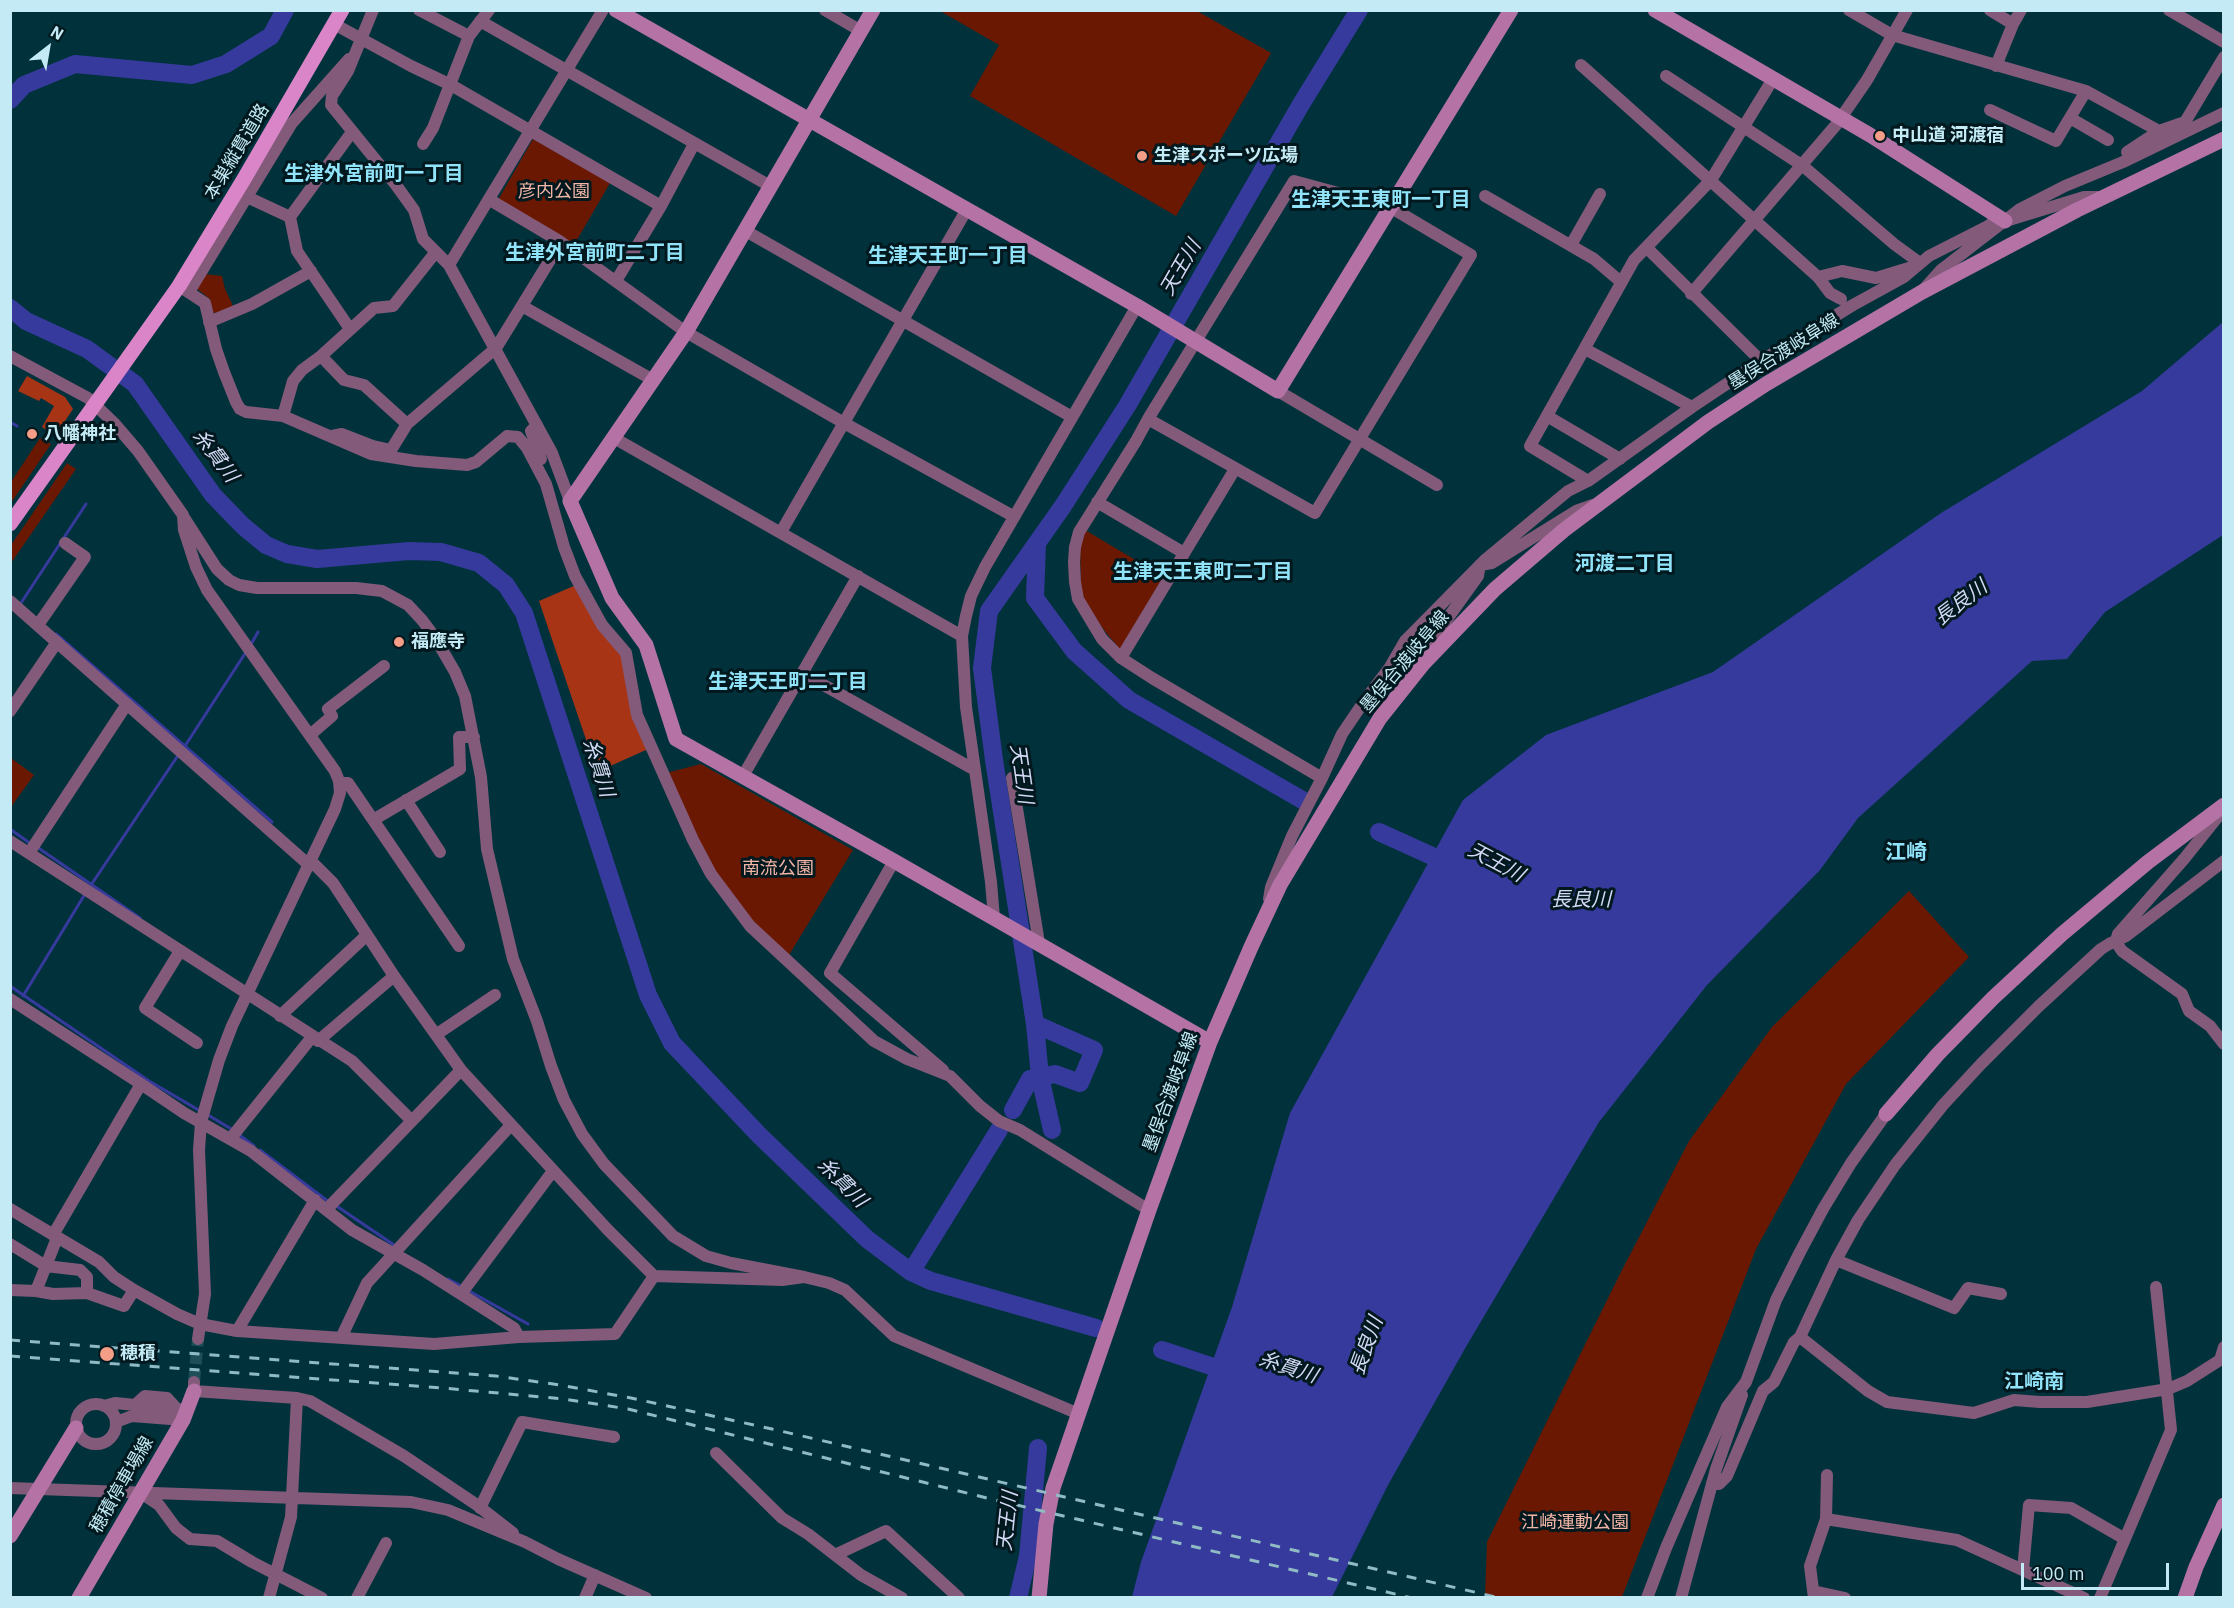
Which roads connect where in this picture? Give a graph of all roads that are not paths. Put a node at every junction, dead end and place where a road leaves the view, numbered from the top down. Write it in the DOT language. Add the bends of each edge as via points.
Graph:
graph roads {
  1 [pos="374,10"];
  2 [pos="419,10"];
  3 [pos="489,10"];
  4 [pos="603,10"];
  5 [pos="616,10"];
  6 [pos="825,10"];
  7 [pos="873,10"];
  8 [pos="1510,10"];
  9 [pos="1655,10"];
  10 [pos="1849,10"];
  11 [pos="1907,10"];
  12 [pos="1990,10"];
  13 [pos="2021,10"];
  14 [pos="2169,10"];
  15 [pos="336,15"];
  16 [pos="480,21"];
  17 [pos="2013,24"];
  18 [pos="861,31"];
  19 [pos="1892,35"];
  20 [pos="469,36"];
  21 [pos="362,39"];
  22 [pos="2223,42"];
  23 [pos="354,53"];
  24 [pos="2223,57"];
  25 [pos="1581,65"];
  26 [pos="1996,66"];
  27 [pos="567,72"];
  28 [pos="1666,76"];
  29 [pos="1773,79"];
  30 [pos="451,85"];
  31 [pos="2086,91"];
  32 [pos="1990,110"];
  33 [pos="2223,113"];
  34 [pos="1841,118"];
  35 [pos="2070,118"];
  36 [pos="809,120"];
  37 [pos="1743,127"];
  38 [pos="531,131"];
  39 [pos="2159,131"];
  40 [pos="352,132"];
  41 [pos="2223,139"];
  42 [pos="2108,140"];
  43 [pos="423,144"];
  44 [pos="694,144"];
  45 [pos="1803,166"];
  46 [pos="2112,167"];
  47 [pos="1711,180"];
  48 [pos="770,186"];
  49 [pos="1600,194"];
  50 [pos="1485,196"];
  51 [pos="247,197"];
  52 [pos="2105,197"];
  53 [pos="490,200"];
  54 [pos="661,206"];
  55 [pos="1390,207"];
  56 [pos="967,209"];
  57 [pos="290,217"];
  58 [pos="2002,219"];
  59 [pos="1755,220"];
  60 [pos="744,230"];
  61 [pos="561,242"];
  62 [pos="1571,245"];
  63 [pos="1647,248"];
  64 [pos="435,253"];
  65 [pos="449,265"];
  66 [pos="1918,265"];
  67 [pos="312,271"];
  68 [pos="1818,277"];
  69 [pos="616,281"];
  70 [pos="1621,282"];
  71 [pos="184,289"];
  72 [pos="1922,292"];
  73 [pos="1691,294"];
  74 [pos="1841,299"];
  75 [pos="522,306"];
  76 [pos="1140,308"];
  77 [pos="158,309"];
  78 [pos="904,320"];
  79 [pos="209,322"];
  80 [pos="351,329"];
  81 [pos="686,332"];
  82 [pos="1194,340"];
  83 [pos="496,348"];
  84 [pos="1586,349"];
  85 [pos="10,356"];
  86 [pos="321,356"];
  87 [pos="1761,361"];
  88 [pos="653,380"];
  89 [pos="1278,391"];
  90 [pos="95,396"];
  91 [pos="1692,407"];
  92 [pos="283,416"];
  93 [pos="1547,416"];
  94 [pos="1072,417"];
  95 [pos="1148,419"];
  96 [pos="844,423"];
  97 [pos="407,424"];
  98 [pos="537,425"];
  99 [pos="328,437"];
  100 [pos="614,438"];
  101 [pos="1359,440"];
  102 [pos="1620,459"];
  103 [pos="1235,469"];
  104 [pos="1588,481"];
  105 [pos="546,484"];
  106 [pos="1437,485"];
  107 [pos="570,501"];
  108 [pos="1097,502"];
  109 [pos="1597,504"];
  110 [pos="10,510"];
  111 [pos="183,515"];
  112 [pos="1013,516"];
  113 [pos="10,524"];
  114 [pos="781,532"];
  115 [pos="65,543"];
  116 [pos="1184,553"];
  117 [pos="1480,565"];
  118 [pos="858,576"];
  119 [pos="10,601"];
  120 [pos="38,625"];
  121 [pos="962,636"];
  122 [pos="57,642"];
  123 [pos="1121,658"];
  124 [pos="384,666"];
  125 [pos="804,674"];
  126 [pos="1414,676"];
  127 [pos="127,704"];
  128 [pos="10,711"];
  129 [pos="310,735"];
  130 [pos="474,737"];
  131 [pos="975,770"];
  132 [pos="743,776"];
  133 [pos="1012,778"];
  134 [pos="1322,778"];
  135 [pos="339,783"];
  136 [pos="406,801"];
  137 [pos="2223,807"];
  138 [pos="373,820"];
  139 [pos="10,841"];
  140 [pos="440,852"];
  141 [pos="29,853"];
  142 [pos="894,861"];
  143 [pos="2223,861"];
  144 [pos="310,863"];
  145 [pos="1264,918"];
  146 [pos="997,919"];
  147 [pos="367,935"];
  148 [pos="1034,941"];
  149 [pos="2116,942"];
  150 [pos="459,946"];
  151 [pos="180,951"];
  152 [pos="394,976"];
  153 [pos="247,995"];
  154 [pos="495,995"];
  155 [pos="10,999"];
  156 [pos="280,1016"];
  157 [pos="437,1034"];
  158 [pos="315,1039"];
  159 [pos="1210,1042"];
  160 [pos="197,1043"];
  161 [pos="2223,1044"];
  162 [pos="461,1070"];
  163 [pos="950,1076"];
  164 [pos="141,1084"];
  165 [pos="1886,1114"];
  166 [pos="412,1121"];
  167 [pos="201,1122"];
  168 [pos="511,1125"];
  169 [pos="231,1138"];
  170 [pos="553,1171"];
  171 [pos="315,1200"];
  172 [pos="11,1209"];
  173 [pos="327,1209"];
  174 [pos="1149,1210"];
  175 [pos="55,1237"];
  176 [pos="10,1244"];
  177 [pos="394,1254"];
  178 [pos="1836,1260"];
  179 [pos="46,1266"];
  180 [pos="654,1276"];
  181 [pos="804,1277"];
  182 [pos="2157,1287"];
  183 [pos="10,1290"];
  184 [pos="134,1290"];
  185 [pos="36,1291"];
  186 [pos="87,1293"];
  187 [pos="461,1294"];
  188 [pos="2001,1294"];
  189 [pos="200,1324"];
  190 [pos="237,1331"];
  191 [pos="519,1337"];
  192 [pos="1800,1337"];
  193 [pos="198,1338"];
  194 [pos="341,1338"];
  195 [pos="2222,1356"];
  196 [pos="1746,1382"];
  197 [pos="194,1386"];
  198 [pos="2168,1389"];
  199 [pos="297,1398"];
  200 [pos="105,1406"];
  201 [pos="182,1413"];
  202 [pos="1079,1414"];
  203 [pos="116,1422"];
  204 [pos="76,1428"];
  205 [pos="614,1437"];
  206 [pos="716,1453"];
  207 [pos="1827,1475"];
  208 [pos="1712,1483"];
  209 [pos="10,1488"];
  210 [pos="38,1489"];
  211 [pos="141,1493"];
  212 [pos="292,1498"];
  213 [pos="2223,1505"];
  214 [pos="480,1508"];
  215 [pos="1826,1519"];
  216 [pos="10,1536"];
  217 [pos="2125,1539"];
  218 [pos="525,1542"];
  219 [pos="386,1543"];
  220 [pos="835,1555"];
  221 [pos="2023,1570"];
  222 [pos="275,1574"];
  223 [pos="595,1575"];
  224 [pos="1814,1594"];
  225 [pos="79,1598"];
  226 [pos="269,1598"];
  227 [pos="322,1598"];
  228 [pos="357,1598"];
  229 [pos="585,1598"];
  230 [pos="645,1598"];
  231 [pos="902,1598"];
  232 [pos="959,1598"];
  233 [pos="1039,1598"];
  234 [pos="1647,1598"];
  235 [pos="1681,1598"];
  236 [pos="1845,1598"];
  237 [pos="2084,1598"];
  238 [pos="2100,1598"];
  239 [pos="2185,1598"];
  1 -- 21 [label="street"];
  2 -- 20 [label="street"];
  3 -- 16 [label="street"];
  4 -- 27 [label="street"];
  5 -- 36 [label="street"];
  6 -- 18 [label="street"];
  7 -- 18 [label="street"];
  8 -- 55 [label="street"];
  9 -- 29 [label="street"];
  10 -- 19 [label="street"];
  11 -- 19 [label="street"];
  12 -- 17 [label="street"];
  13 -- 17 [label="street"];
  14 -- 22 [label="street"];
  15 -- 21 [label="street"];
  15 -- 71 [label="main road, 本巣縦貫道路"];
  15 -- 77 [label="main road, 本巣縦貫道路"];
  16 -- 20 [label="street"];
  16 -- 27 [label="street"];
  17 -- 26 [label="street"];
  18 -- 36 [label="street"];
  19 -- 26 [label="street"];
  19 -- 34 [label="street"];
  20 -- 30 [label="street"];
  21 -- 23 [label="street"];
  21 -- 30 [label="street"];
  23 -- 40 [label="street" via="331,105"];
  23 -- 51 [label="street" via="292,123"];
  24 -- 39 [label="street" via="2185,122"];
  25 -- 47 [label="street"];
  26 -- 31 [label="street"];
  27 -- 38 [label="street"];
  27 -- 44 [label="street"];
  28 -- 37 [label="street"];
  29 -- 34 [label="street"];
  29 -- 37 [label="street"];
  30 -- 38 [label="street"];
  30 -- 43 [label="street"];
  31 -- 35 [label="street"];
  31 -- 39 [label="street"];
  32 -- 35 [label="street" via="2056,141"];
  33 -- 46 [label="street"];
  34 -- 45 [label="street"];
  34 -- 58 [label="street"];
  35 -- 42 [label="street"];
  36 -- 48 [label="street"];
  36 -- 56 [label="street"];
  37 -- 45 [label="street"];
  37 -- 47 [label="street"];
  38 -- 53 [label="street"];
  38 -- 54 [label="street"];
  39 -- 46 [label="street" via="2123,154"];
  40 -- 57 [label="street"];
  40 -- 64 [label="street" via="414,210 423,239"];
  41 -- 52 [label="street, 墨俣合渡岐阜線"];
  44 -- 48 [label="street"];
  44 -- 54 [label="street"];
  45 -- 59 [label="street"];
  45 -- 66 [label="street"];
  46 -- 58 [label="street"];
  47 -- 59 [label="street"];
  47 -- 63 [label="street"];
  48 -- 60 [label="street"];
  49 -- 62 [label="street"];
  50 -- 62 [label="street"];
  51 -- 57 [label="street"];
  51 -- 71 [label="street"];
  52 -- 58 [label="street" via="2084,197"];
  52 -- 72 [label="street, 墨俣合渡岐阜線"];
  53 -- 61 [label="street"];
  53 -- 65 [label="street"];
  54 -- 69 [label="street"];
  55 -- 82 [label="street" via="1294,181"];
  55 -- 89 [label="street"];
  55 -- 101 [label="street" via="1471,255"];
  56 -- 76 [label="street"];
  56 -- 78 [label="street"];
  57 -- 67 [label="street" via="297,251"];
  58 -- 66 [label="street"];
  58 -- 72 [label="street" via="1941,270"];
  59 -- 68 [label="street"];
  59 -- 73 [label="street"];
  60 -- 78 [label="street"];
  60 -- 81 [label="street"];
  61 -- 69 [label="street"];
  61 -- 75 [label="street"];
  62 -- 70 [label="street"];
  63 -- 70 [label="street" via="1634,260"];
  63 -- 73 [label="street"];
  64 -- 65 [label="street"];
  64 -- 80 [label="street" via="393,306 374,308"];
  65 -- 83 [label="street"];
  66 -- 68 [label="street" via="1876,278 1842,271"];
  66 -- 87 [label="street"];
  67 -- 79 [label="street"];
  67 -- 80 [label="street"];
  68 -- 74 [label="street" via="1830,293"];
  69 -- 81 [label="street"];
  70 -- 84 [label="street"];
  71 -- 77 [label="main road, 本巣縦貫道路"];
  71 -- 79 [label="street" via="205,303"];
  72 -- 109 [label="street, 墨俣合渡岐阜線" via="1756,390"];
  73 -- 87 [label="street"];
  75 -- 83 [label="street"];
  75 -- 88 [label="street"];
  76 -- 82 [label="street"];
  76 -- 94 [label="street"];
  77 -- 90 [label="main road"];
  78 -- 94 [label="street"];
  78 -- 96 [label="street"];
  79 -- 92 [label="street" via="240,409"];
  80 -- 86 [label="street"];
  81 -- 88 [label="street"];
  81 -- 96 [label="street"];
  82 -- 89 [label="street"];
  82 -- 95 [label="street"];
  83 -- 97 [label="street"];
  83 -- 98 [label="street"];
  84 -- 91 [label="street"];
  84 -- 93 [label="street"];
  85 -- 90 [label="street"];
  86 -- 92 [label="street" via="293,381"];
  86 -- 97 [label="street" via="344,380 364,385"];
  87 -- 91 [label="street"];
  88 -- 100 [label="street"];
  89 -- 101 [label="street"];
  90 -- 110 [label="main road"];
  90 -- 111 [label="street"];
  90 -- 113 [label="main road"];
  91 -- 102 [label="street"];
  92 -- 99 [label="street"];
  93 -- 102 [label="street"];
  93 -- 104 [label="street" via="1530,446"];
  94 -- 112 [label="street"];
  95 -- 103 [label="street"];
  95 -- 108 [label="street"];
  96 -- 112 [label="street"];
  96 -- 114 [label="street"];
  97 -- 99 [label="street" via="392,450 342,434"];
  98 -- 105 [label="street" via="531,431"];
  98 -- 107 [label="street"];
  99 -- 105 [label="street" via="391,458 468,465 513,435 527,448"];
  100 -- 107 [label="street"];
  100 -- 114 [label="street"];
  101 -- 103 [label="street" via="1315,513"];
  101 -- 106 [label="street"];
  102 -- 104 [label="street"];
  103 -- 116 [label="street"];
  104 -- 117 [label="street" via="1568,491"];
  105 -- 163 [label="street" via="575,576 602,625 626,653 637,715 711,874 764,940 874,1041"];
  107 -- 132 [label="street" via="612,598 646,645 676,739"];
  108 -- 116 [label="street"];
  108 -- 123 [label="street" via="1079,532 1075,582 1084,610 1102,639"];
  109 -- 117 [label="street" via="1576,511 1492,563"];
  109 -- 126 [label="street, 墨俣合渡岐阜線" via="1495,589"];
  111 -- 129 [label="street" via="183,530 207,590"];
  111 -- 130 [label="street" via="217,569 239,585 382,591 408,605 434,636 455,672"];
  112 -- 121 [label="street" via="971,596"];
  114 -- 118 [label="street"];
  115 -- 120 [label="street" via="85,557"];
  116 -- 123 [label="street"];
  117 -- 126 [label="street" via="1478,576 1422,654"];
  117 -- 134 [label="street" via="1405,641 1342,734"];
  118 -- 121 [label="street"];
  118 -- 125 [label="street"];
  119 -- 120 [label="street"];
  120 -- 122 [label="street"];
  121 -- 131 [label="street"];
  122 -- 127 [label="street"];
  122 -- 128 [label="street"];
  123 -- 134 [label="street"];
  124 -- 129 [label="street" via="328,710 332,716"];
  125 -- 131 [label="street"];
  125 -- 132 [label="street"];
  126 -- 145 [label="street, 墨俣合渡岐阜線" via="1380,718"];
  127 -- 141 [label="street"];
  127 -- 144 [label="street"];
  129 -- 135 [label="street"];
  130 -- 136 [label="street" via="459,737 460,770"];
  130 -- 181 [label="street" via="487,849 513,959 557,1083 582,1134 604,1164 673,1236 706,1256"];
  131 -- 146 [label="street"];
  132 -- 142 [label="street"];
  133 -- 148 [label="street"];
  134 -- 145 [label="street" via="1275,877"];
  135 -- 138 [label="street" via="348,783"];
  135 -- 144 [label="street" via="335,809"];
  136 -- 138 [label="street"];
  136 -- 140 [label="street"];
  137 -- 149 [label="street" via="2184,859 2118,934"];
  137 -- 165 [label="street" via="2148,862 2053,942 1938,1054"];
  138 -- 150 [label="street"];
  139 -- 141 [label="street"];
  141 -- 151 [label="street"];
  142 -- 146 [label="street"];
  142 -- 163 [label="street" via="830,973"];
  143 -- 149 [label="street"];
  144 -- 147 [label="street" via="333,883"];
  144 -- 153 [label="street"];
  145 -- 159 [label="street, 墨俣合渡岐阜線"];
  146 -- 148 [label="street"];
  147 -- 152 [label="street"];
  147 -- 156 [label="street"];
  148 -- 159 [label="street"];
  149 -- 161 [label="street" via="2122,951 2182,994 2189,1011 2210,1026"];
  149 -- 178 [label="street" via="2101,949 2039,1006 1944,1105 1895,1165"];
  151 -- 153 [label="street"];
  151 -- 160 [label="street" via="145,1008"];
  152 -- 157 [label="street"];
  152 -- 158 [label="street"];
  153 -- 156 [label="street"];
  153 -- 167 [label="street" via="219,1060"];
  154 -- 157 [label="street"];
  155 -- 164 [label="street"];
  156 -- 158 [label="street"];
  157 -- 162 [label="street"];
  158 -- 166 [label="street" via="352,1061"];
  158 -- 169 [label="street"];
  159 -- 174 [label="street, 墨俣合渡岐阜線"];
  162 -- 166 [label="street"];
  162 -- 168 [label="street"];
  163 -- 174 [label="street" via="999,1121"];
  164 -- 167 [label="street"];
  164 -- 175 [label="street"];
  165 -- 196 [label="street" via="1851,1163 1809,1235 1776,1300"];
  166 -- 173 [label="street"];
  167 -- 169 [label="street"];
  167 -- 189 [label="street" via="205,1294"];
  168 -- 170 [label="street"];
  168 -- 177 [label="street"];
  169 -- 171 [label="street"];
  170 -- 180 [label="street"];
  170 -- 187 [label="street"];
  171 -- 173 [label="street"];
  171 -- 190 [label="street"];
  172 -- 175 [label="street"];
  173 -- 177 [label="street" via="352,1230"];
  174 -- 202 [label="street, 墨俣合渡岐阜線"];
  175 -- 179 [label="street"];
  175 -- 184 [label="street"];
  176 -- 179 [label="street"];
  177 -- 187 [label="street"];
  177 -- 194 [label="street" via="367,1283"];
  178 -- 188 [label="street" via="1954,1308 1968,1288"];
  178 -- 192 [label="street"];
  179 -- 185 [label="street"];
  179 -- 186 [label="street" via="81,1270 87,1277"];
  180 -- 181 [label="street" via="782,1280"];
  180 -- 191 [label="street" via="615,1334"];
  181 -- 202 [label="street" via="845,1290 894,1336"];
  182 -- 198 [label="street"];
  183 -- 185 [label="street"];
  184 -- 186 [label="street" via="124,1306"];
  184 -- 189 [label="street"];
  185 -- 186 [label="street"];
  187 -- 191 [label="street" via="514,1328"];
  189 -- 190 [label="street"];
  189 -- 193 [label="street"];
  190 -- 194 [label="street"];
  191 -- 194 [label="street" via="434,1344"];
  192 -- 198 [label="street" via="1887,1402 1974,1413 2014,1400 2087,1402"];
  192 -- 208 [label="street" via="1774,1382 1763,1391 1727,1476 1719,1484"];
  195 -- 198 [label="street" via="2187,1381"];
  196 -- 208 [label="street"];
  196 -- 234 [label="street" via="1727,1407"];
  197 -- 199 [label="street"];
  197 -- 201 [label="street, 穂積停車場線"];
  198 -- 217 [label="street" via="2171,1430"];
  199 -- 212 [label="street"];
  199 -- 214 [label="street" via="310,1401 388,1446"];
  200 -- 201 [label="street" via="115,1403"];
  200 -- 203 [label="street"];
  200 -- 204 [label="street" via="84,1407 76,1418"];
  201 -- 203 [label="street" via="132,1416"];
  201 -- 211 [label="street, 穂積停車場線"];
  202 -- 233 [label="street, 墨俣合渡岐阜線" via="1053,1488"];
  203 -- 204 [label="street" via="114,1434 98,1445 85,1442"];
  204 -- 210 [label="street"];
  205 -- 214 [label="street" via="522,1422"];
  206 -- 220 [label="street" via="782,1518"];
  207 -- 215 [label="street"];
  208 -- 235 [label="street"];
  209 -- 210 [label="street"];
  210 -- 211 [label="street"];
  210 -- 216 [label="street"];
  211 -- 212 [label="street"];
  211 -- 222 [label="street" via="159,1505 190,1539 217,1541"];
  211 -- 225 [label="street, 穂積停車場線"];
  212 -- 218 [label="street" via="411,1502 448,1510"];
  212 -- 222 [label="street" via="291,1517"];
  213 -- 239 [label="street"];
  214 -- 218 [label="street"];
  215 -- 221 [label="street" via="1957,1540"];
  215 -- 224 [label="street" via="1810,1566"];
  217 -- 221 [label="street" via="2071,1508 2029,1505"];
  217 -- 238 [label="street"];
  218 -- 223 [label="street"];
  219 -- 228 [label="street"];
  220 -- 231 [label="street"];
  220 -- 232 [label="street" via="886,1531"];
  221 -- 237 [label="street"];
  222 -- 226 [label="street"];
  222 -- 227 [label="street"];
  223 -- 229 [label="street"];
  223 -- 230 [label="street"];
  224 -- 236 [label="street"];
}
